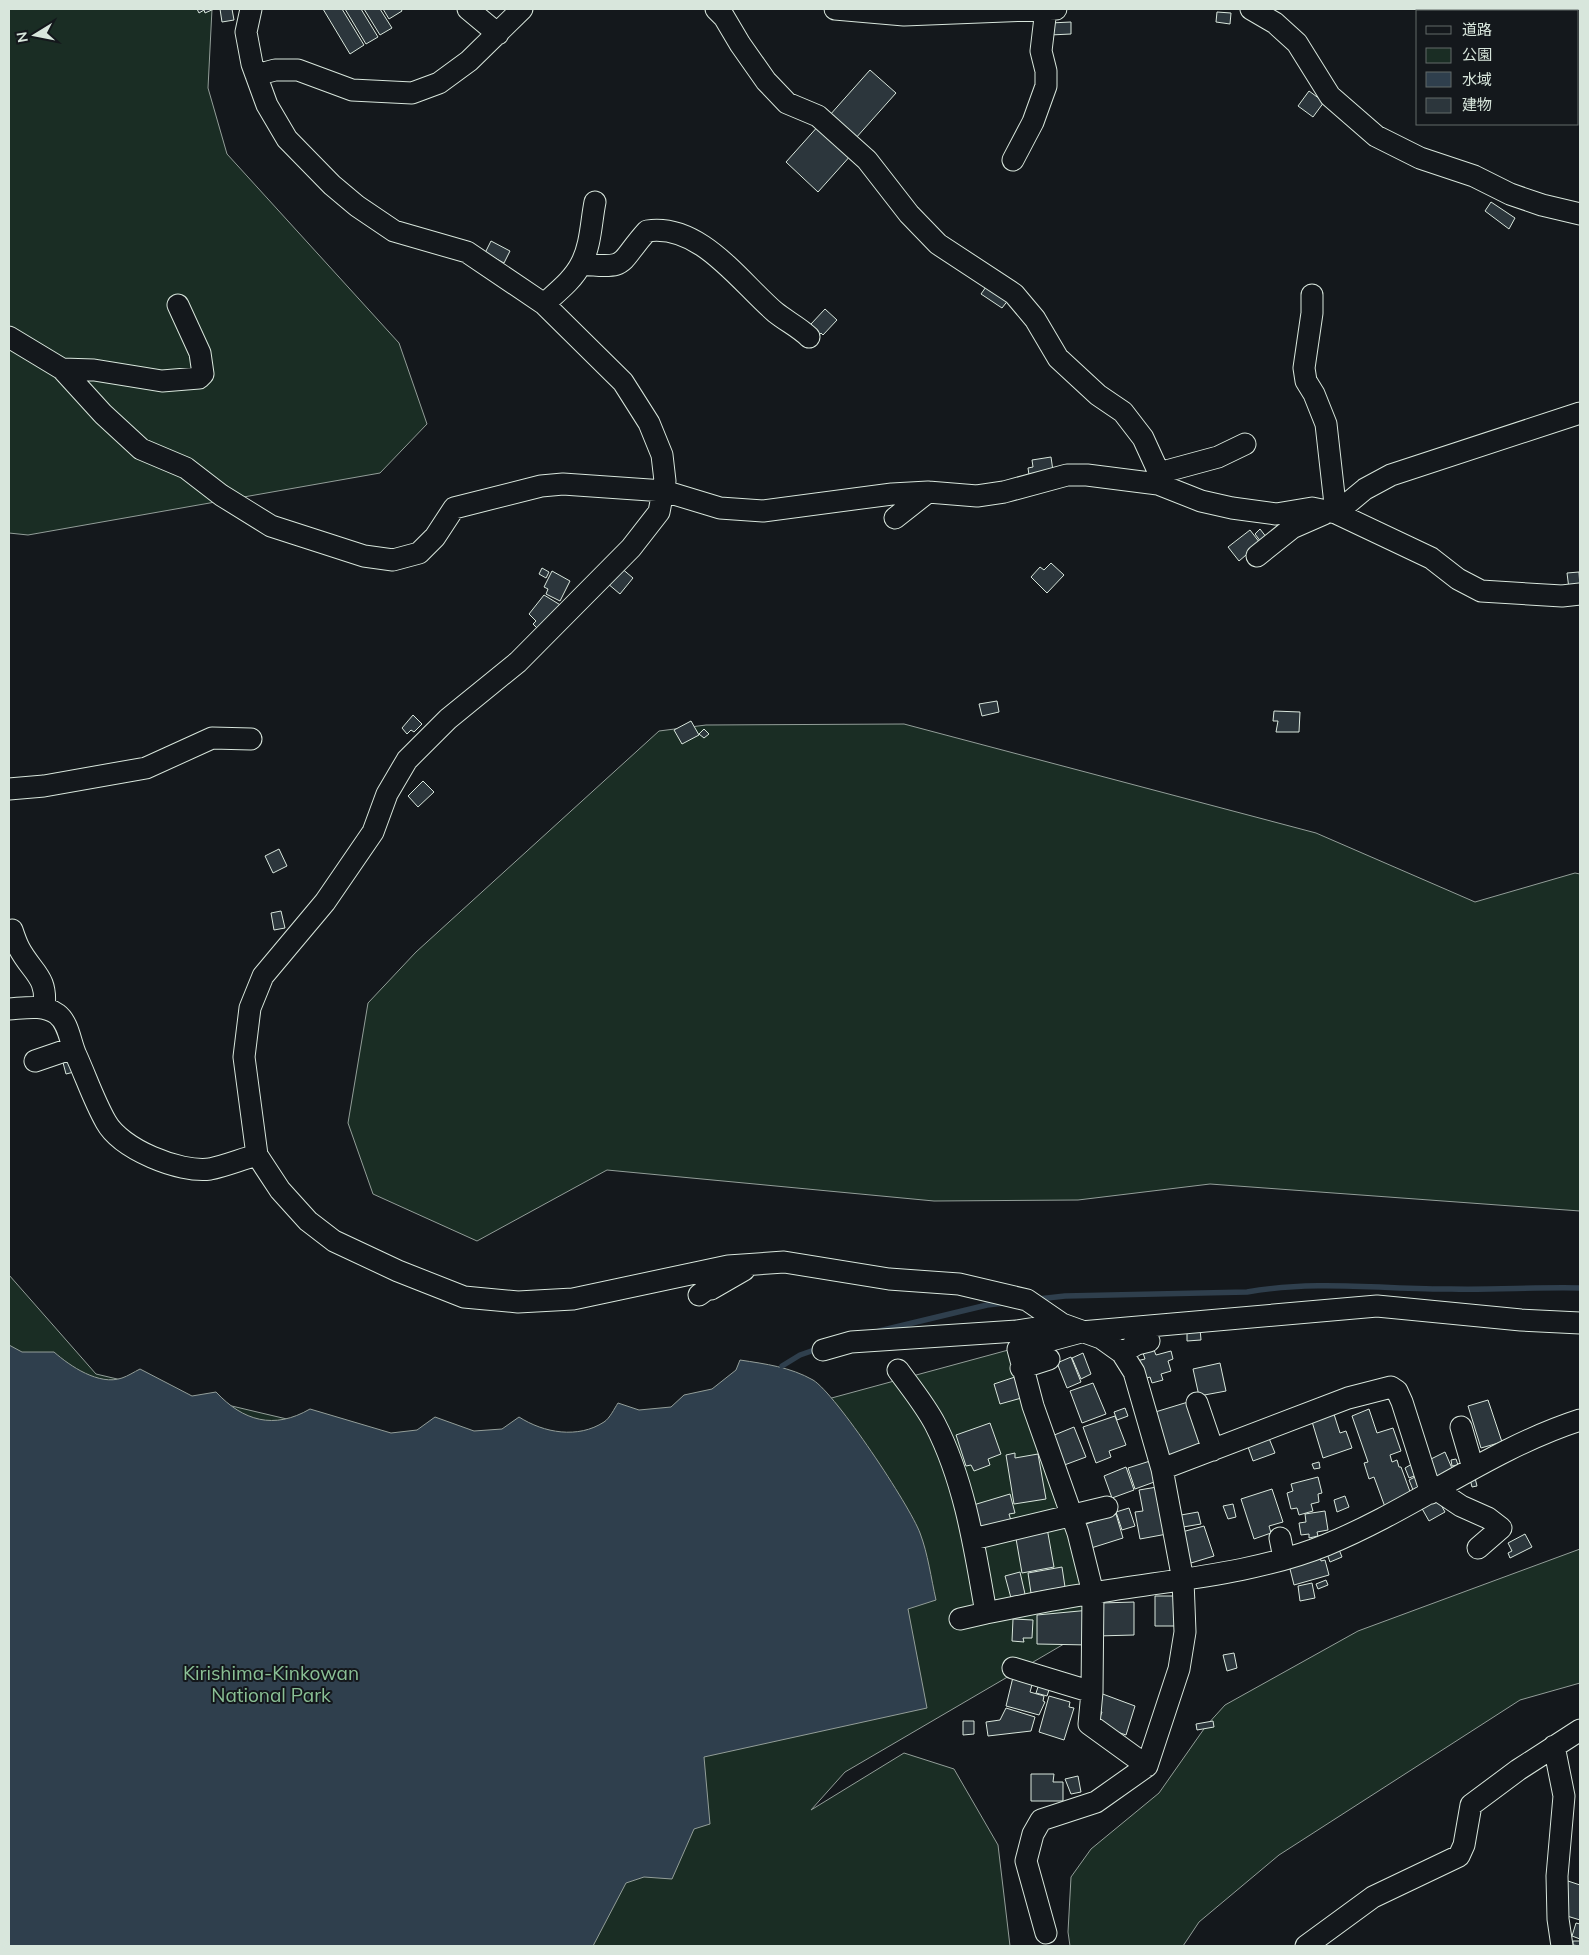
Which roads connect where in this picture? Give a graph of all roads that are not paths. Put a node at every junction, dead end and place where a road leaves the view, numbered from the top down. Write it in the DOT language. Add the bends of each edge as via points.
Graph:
graph roads {
  1 [pos="251,9"];
  2 [pos="468,9"];
  3 [pos="522,9"];
  4 [pos="716,9"];
  5 [pos="835,9"];
  6 [pos="1049,9"];
  7 [pos="1251,9"];
  8 [pos="498,34"];
  9 [pos="256,74"];
  10 [pos="1013,160"];
  11 [pos="595,202"];
  12 [pos="1580,214"];
  13 [pos="581,264"];
  14 [pos="1312,294"];
  15 [pos="544,304"];
  16 [pos="178,305"];
  17 [pos="9,337"];
  18 [pos="809,337"];
  19 [pos="62,369"];
  20 [pos="1580,413"];
  21 [pos="1245,444"];
  22 [pos="1158,478"];
  23 [pos="664,491"];
  24 [pos="928,492"];
  25 [pos="1333,512"];
  26 [pos="896,518"];
  27 [pos="1257,556"];
  28 [pos="1580,594"];
  29 [pos="251,739"];
  30 [pos="9,789"];
  31 [pos="12,930"];
  32 [pos="44,1008"];
  33 [pos="9,1009"];
  34 [pos="73,1048"];
  35 [pos="35,1061"];
  36 [pos="257,1155"];
  37 [pos="757,1264"];
  38 [pos="700,1295"];
  39 [pos="1580,1323"];
  40 [pos="1072,1328"];
  41 [pos="1149,1341"];
  42 [pos="822,1350"];
  43 [pos="1122,1353"];
  44 [pos="1049,1360"];
  45 [pos="1021,1368"];
  46 [pos="898,1370"];
  47 [pos="1197,1403"];
  48 [pos="1580,1420"];
  49 [pos="1461,1427"];
  50 [pos="1212,1450"];
  51 [pos="1473,1468"];
  52 [pos="1162,1469"];
  53 [pos="1434,1491"];
  54 [pos="1107,1507"];
  55 [pos="1070,1516"];
  56 [pos="973,1539"];
  57 [pos="1478,1548"];
  58 [pos="1183,1580"];
  59 [pos="1093,1593"];
  60 [pos="986,1613"];
  61 [pos="960,1619"];
  62 [pos="1013,1668"];
  63 [pos="1092,1692"];
  64 [pos="1580,1730"];
  65 [pos="1554,1746"];
  66 [pos="1147,1766"];
  67 [pos="1046,1933"];
  68 [pos="1306,1946"];
  69 [pos="1562,1946"];
  1 -- 9 [label="street" via="246,32"];
  2 -- 8 [label="street"];
  3 -- 8 [label="street"];
  4 -- 22 [label="street" via="766,80 787,103 818,116 867,160 909,214 938,244 1014,294 1035,319 1058,358 1098,395 1123,412 1143,438"];
  5 -- 6 [label="street" via="904,15"];
  6 -- 10 [label="street" via="1041,51 1046,86 1033,122"];
  7 -- 12 [label="street" via="1297,43 1330,96 1376,136 1420,158 1474,176 1510,194"];
  8 -- 9 [label="street" via="439,83 412,93 352,90 298,70"];
  9 -- 15 [label="street" via="267,105 287,139 332,186 357,206 394,231 467,252"];
  11 -- 13 [label="street"];
  13 -- 15 [label="street" via="567,283"];
  13 -- 18 [label="street" via="614,266 626,258 647,231 674,231 692,239 718,258 776,312"];
  14 -- 25 [label="street" via="1304,368 1306,381 1326,424"];
  15 -- 23 [label="street" via="623,382 649,424 662,455"];
  16 -- 19 [label="street" via="200,354 203,374 200,378 162,381 94,370"];
  17 -- 19 [label="street"];
  19 -- 23 [label="street" via="102,414 141,449 186,468 221,495 271,526 364,556 393,560 419,553 435,537 454,508 541,486 564,484"];
  20 -- 25 [label="street" via="1391,475"];
  21 -- 22 [label="street"];
  22 -- 24 [label="street" via="1067,475 977,496"];
  22 -- 25 [label="street" via="1201,501 1232,508 1276,514 1312,508"];
  23 -- 24 [label="street" via="720,508 763,510"];
  23 -- 36 [label="street" via="659,512 631,548 518,662 448,719 407,760 387,794 373,832 325,902 263,976 250,1008 244,1057"];
  24 -- 26 [label="street"];
  25 -- 27 [label="street" via="1292,528"];
  25 -- 28 [label="street" via="1431,558 1458,579 1481,591 1562,596"];
  29 -- 30 [label="street" via="212,738 146,768"];
  31 -- 32 [label="street" via="20,950 44,986"];
  32 -- 33 [label="street"];
  32 -- 34 [label="street" via="59,1016 70,1034"];
  34 -- 35 [label="street"];
  34 -- 36 [label="street" via="106,1123 127,1144 148,1157 208,1169"];
  36 -- 37 [label="street" via="280,1190 308,1221 334,1240 398,1271 464,1297 518,1302 573,1299 728,1266"];
  37 -- 38 [label="street"];
  37 -- 40 [label="street" via="784,1262 889,1279 959,1284 1027,1300"];
  39 -- 40 [label="street" via="1377,1306"];
  40 -- 42 [label="street" via="850,1342"];
  40 -- 43 [label="street" via="1101,1338"];
  40 -- 45 [label="street" via="1018,1349"];
  41 -- 43 [label="street"];
  43 -- 52 [label="street" via="1137,1381"];
  44 -- 45 [label="street"];
  45 -- 55 [label="street"];
  46 -- 56 [label="street" via="936,1425 953,1469"];
  47 -- 50 [label="street"];
  48 -- 51 [label="street" via="1554,1428"];
  49 -- 51 [label="street"];
  50 -- 52 [label="street"];
  50 -- 53 [label="street" via="1348,1398 1391,1387 1402,1402"];
  51 -- 53 [label="street"];
  52 -- 58 [label="street"];
  53 -- 57 [label="street" via="1501,1528"];
  53 -- 58 [label="street" via="1326,1545 1282,1548"];
  54 -- 55 [label="street"];
  55 -- 56 [label="street"];
  55 -- 59 [label="street" via="1078,1534"];
  56 -- 60 [label="street"];
  58 -- 59 [label="street"];
  58 -- 66 [label="street" via="1185,1632 1180,1669"];
  59 -- 60 [label="street"];
  59 -- 63 [label="street"];
  60 -- 61 [label="street"];
  62 -- 63 [label="street"];
  63 -- 66 [label="street" via="1089,1724"];
  64 -- 65 [label="street"];
  65 -- 68 [label="street" via="1471,1805 1459,1856 1372,1896"];
  65 -- 69 [label="street" via="1564,1796 1558,1876"];
  66 -- 67 [label="street" via="1096,1802 1041,1820 1033,1834 1026,1860"];
}
